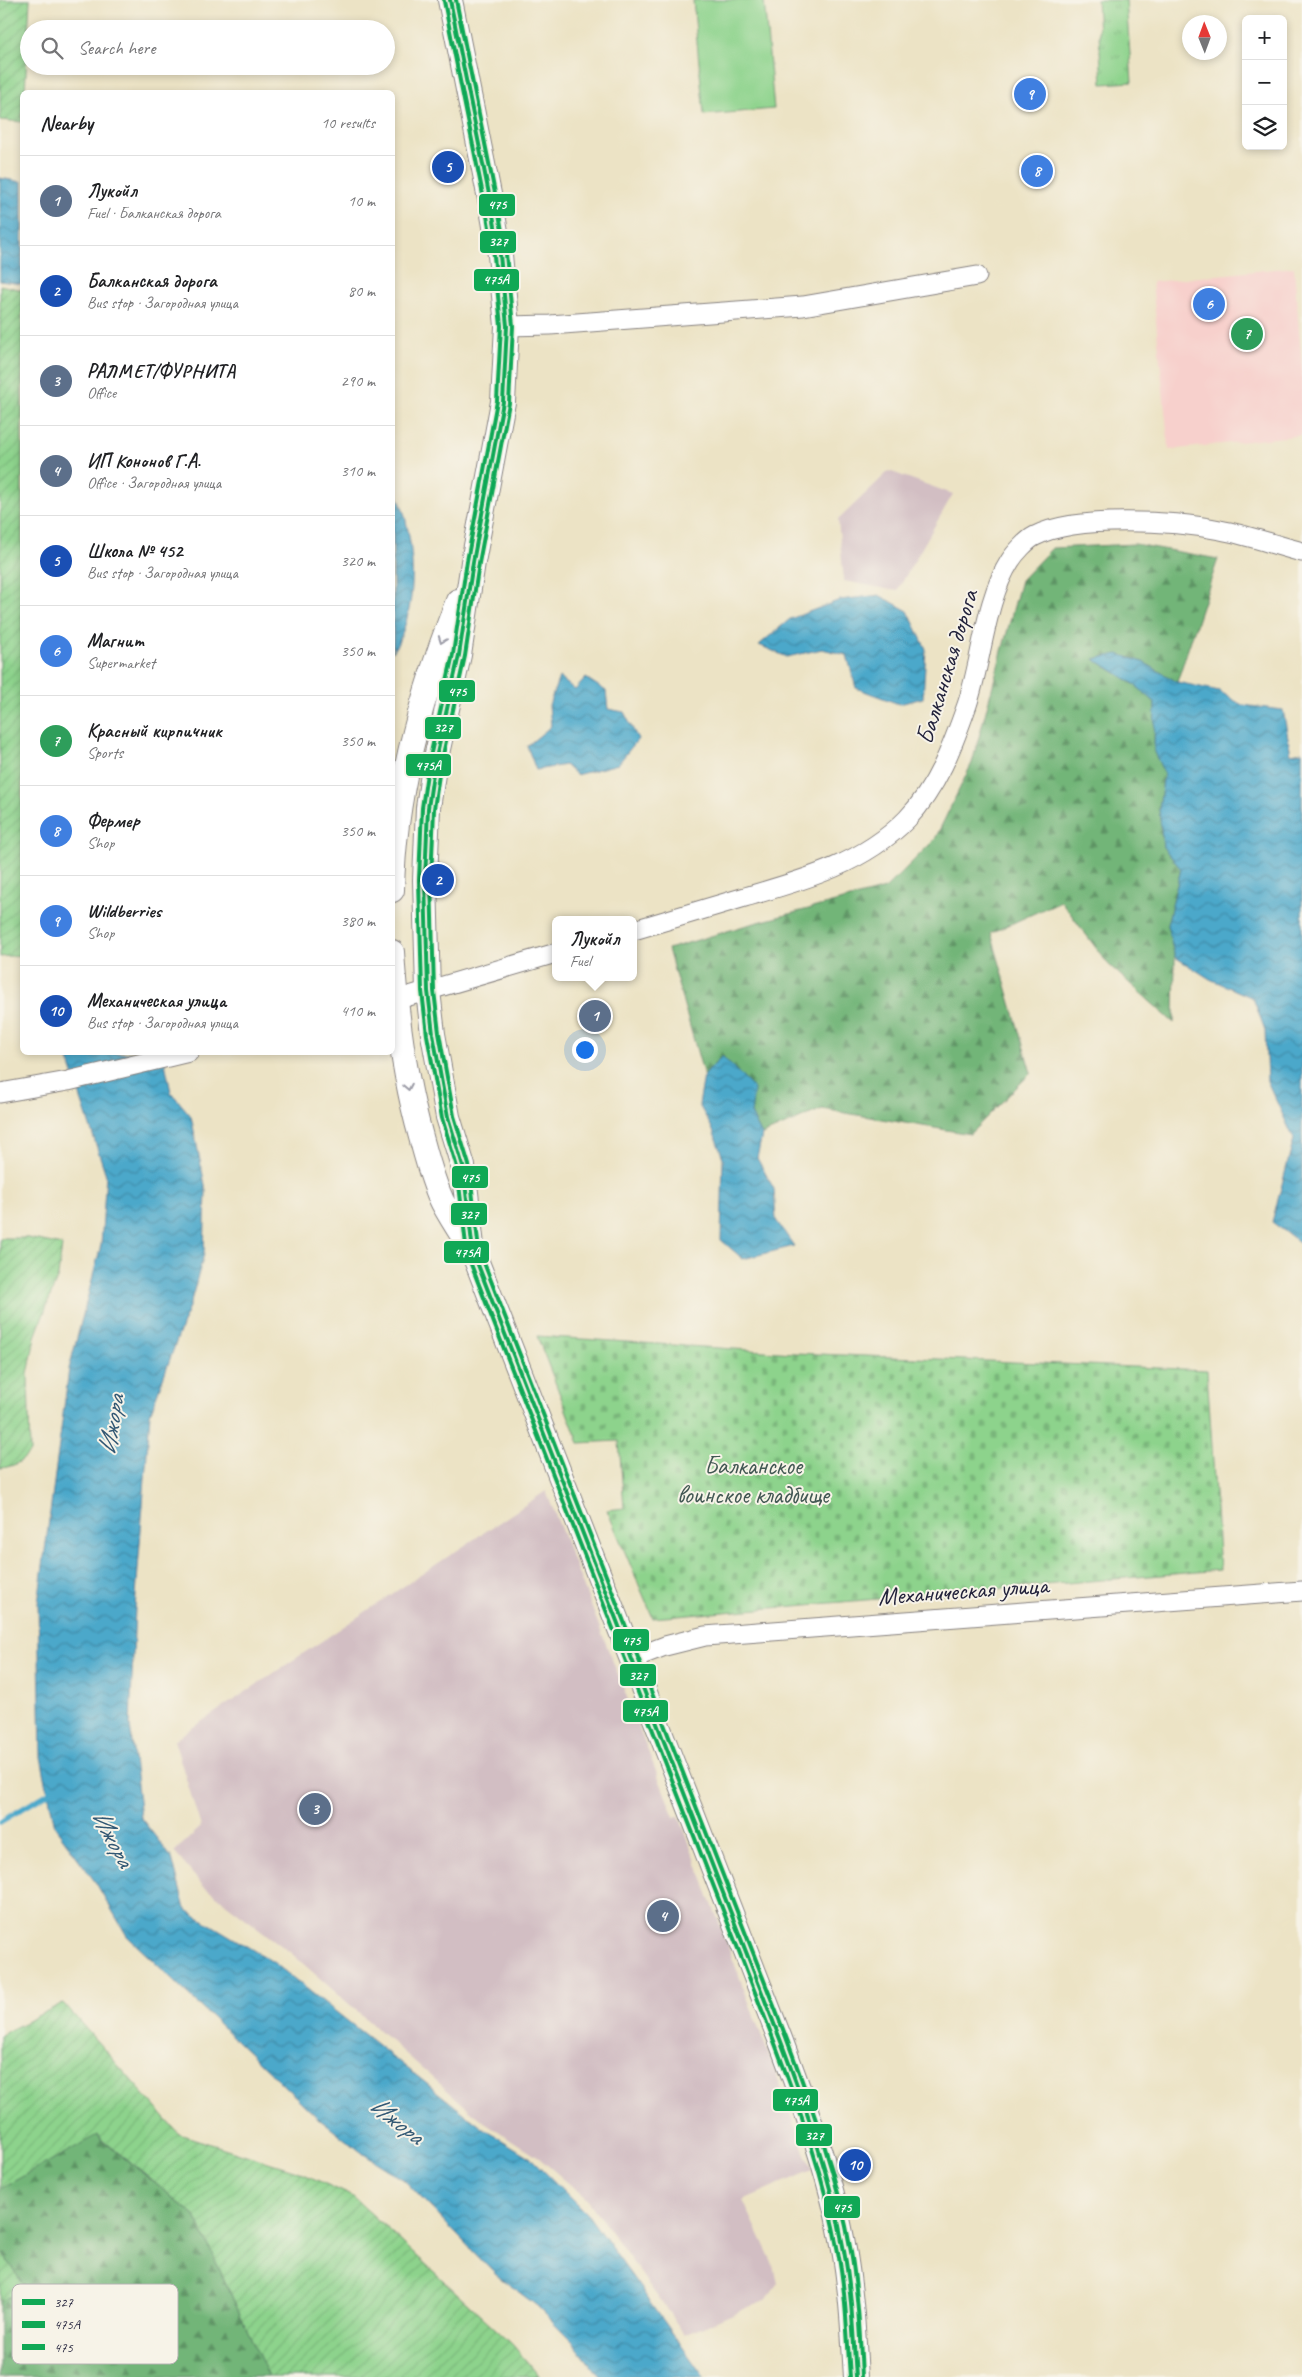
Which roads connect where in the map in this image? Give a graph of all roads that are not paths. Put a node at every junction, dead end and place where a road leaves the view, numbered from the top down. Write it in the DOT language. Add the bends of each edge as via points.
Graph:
graph roads {
  1 [pos="450,0"];
  2 [pos="977,276"];
  3 [pos="507,326"];
  4 [pos="1302,552"];
  5 [pos="473,562"];
  6 [pos="395,862"];
  7 [pos="637,929"];
  8 [pos="552,954"];
  9 [pos="428,991"];
  10 [pos="395,1001"];
  11 [pos="395,1008"];
  12 [pos="179,1055"];
  13 [pos="0,1093"];
  14 [pos="473,1252"];
  15 [pos="1302,1590"];
  16 [pos="631,1659"];
  17 [pos="856,2377"];
  1 -- 3 [label="main road" via="500,255"];
  2 -- 3 [label="street" via="803,306"];
  3 -- 5 [label="main road" via="503,402"];
  4 -- 7 [label="street, Балканская дорога" via="1220,530 1168,524 1064,526 1034,536 1010,559 997,587 972,690 947,759 908,818 878,845 839,867"];
  5 -- 6 [label="main road, one-way" via="438,651 412,748 402,797"];
  5 -- 9 [label="main road" via="459,655 428,808 425,880"];
  8 -- 9 [label="street"];
  9 -- 10 [label="street"];
  9 -- 14 [label="main road" via="440,1078 463,1166"];
  11 -- 14 [label="main road, one-way" via="411,1102 428,1164 443,1202"];
  12 -- 13 [label="street"];
  14 -- 16 [label="main road"];
  15 -- 16 [label="street, Механическая улица" via="705,1636"];
  16 -- 17 [label="main road" via="780,2039 819,2148 846,2263"];
}
